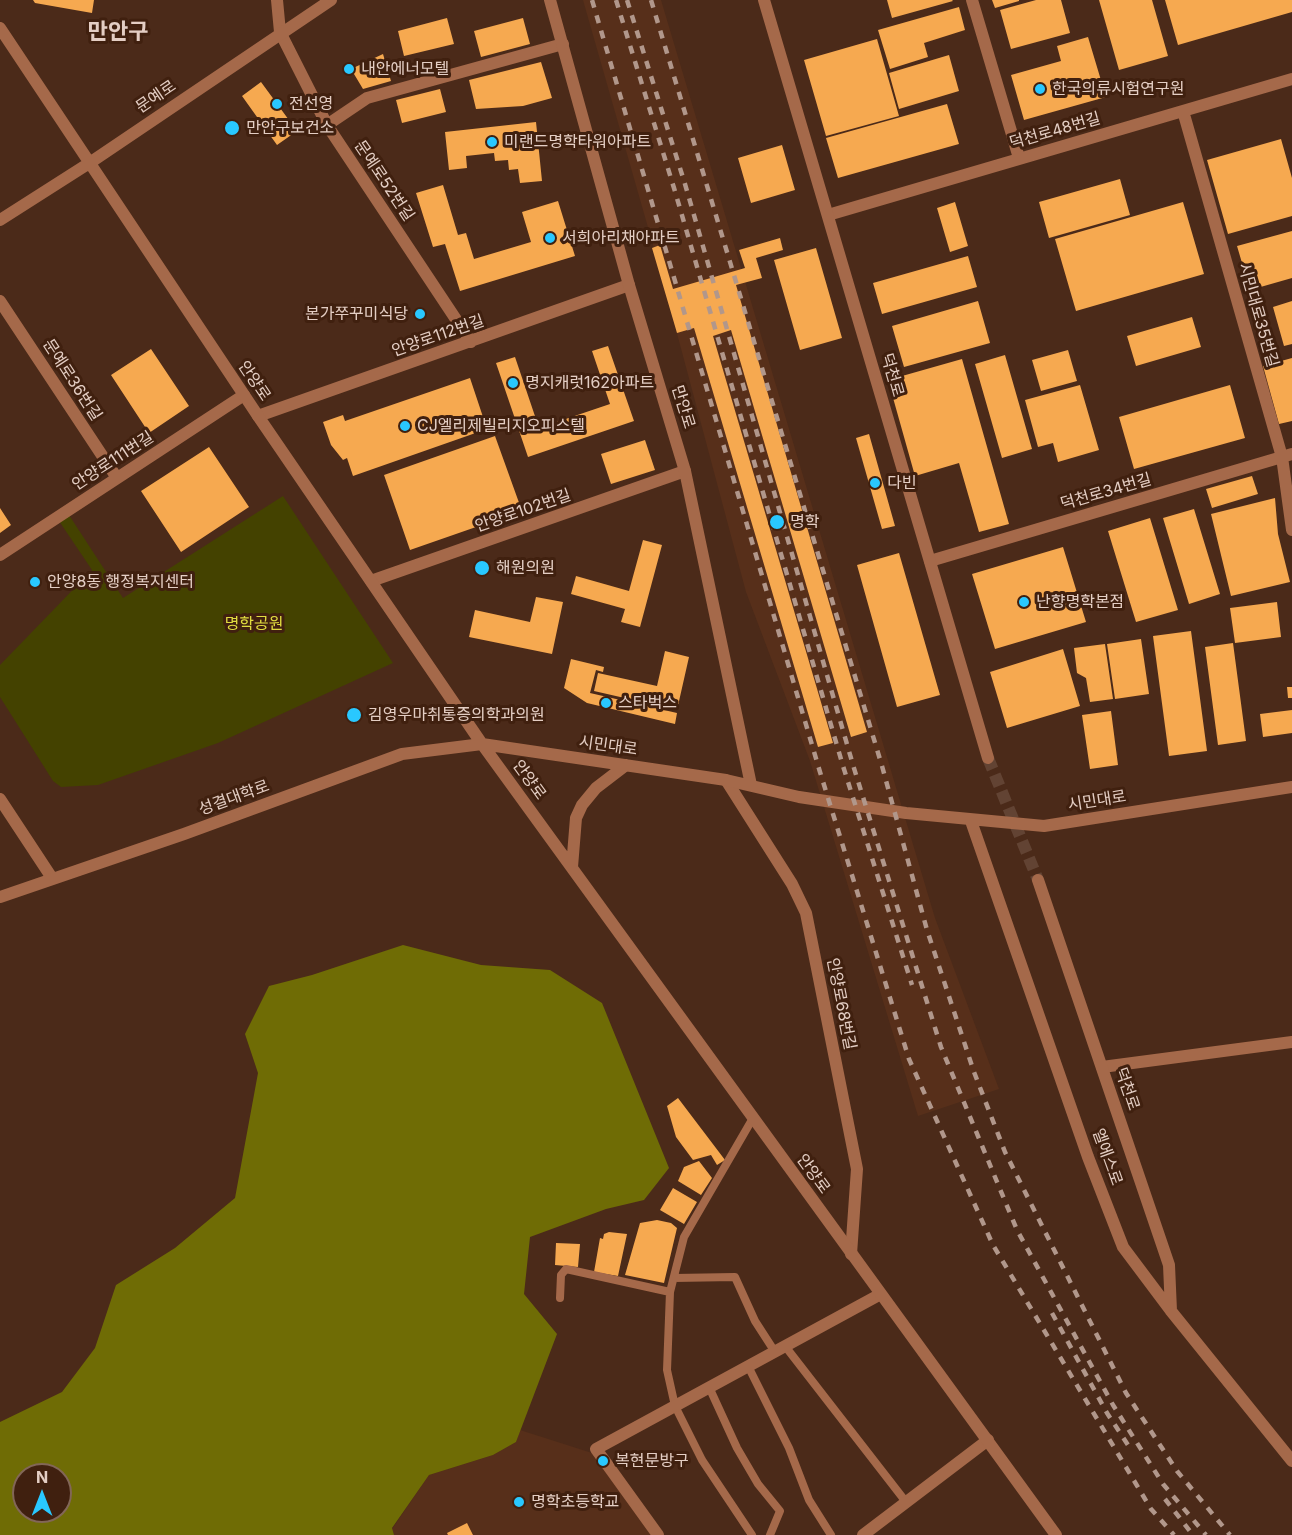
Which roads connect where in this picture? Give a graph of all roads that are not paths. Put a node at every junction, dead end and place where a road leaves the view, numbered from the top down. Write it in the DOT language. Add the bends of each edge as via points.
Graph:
graph roads {
  1 [pos="277,0"];
  2 [pos="331,0"];
  3 [pos="550,0"];
  4 [pos="764,0"];
  5 [pos="972,0"];
  6 [pos="0,28"];
  7 [pos="280,32"];
  8 [pos="563,44"];
  9 [pos="1292,79"];
  10 [pos="1183,111"];
  11 [pos="327,125"];
  12 [pos="1019,158"];
  13 [pos="91,162"];
  14 [pos="828,215"];
  15 [pos="0,220"];
  16 [pos="629,285"];
  17 [pos="0,301"];
  18 [pos="471,342"];
  19 [pos="244,395"];
  20 [pos="258,416"];
  21 [pos="1287,456"];
  22 [pos="685,471"];
  23 [pos="117,478"];
  24 [pos="1292,530"];
  25 [pos="0,555"];
  26 [pos="930,561"];
  27 [pos="371,581"];
  28 [pos="482,744"];
  29 [pos="988,758"];
  30 [pos="626,765"];
  31 [pos="726,780"];
  32 [pos="752,785"];
  33 [pos="1292,787"];
  34 [pos="0,799"];
  35 [pos="971,821"];
  36 [pos="572,867"];
  37 [pos="52,878"];
  38 [pos="1038,880"];
  39 [pos="0,897"];
  40 [pos="1292,1042"];
  41 [pos="1102,1067"];
  42 [pos="753,1118"];
  43 [pos="851,1254"];
  44 [pos="674,1278"];
  45 [pos="670,1292"];
  46 [pos="879,1295"];
  47 [pos="560,1298"];
  48 [pos="1171,1311"];
  49 [pos="780,1349"];
  50 [pos="748,1366"];
  51 [pos="709,1387"];
  52 [pos="675,1406"];
  53 [pos="988,1440"];
  54 [pos="1292,1461"];
  55 [pos="906,1502"];
  56 [pos="658,1535"];
  57 [pos="752,1535"];
  58 [pos="770,1535"];
  59 [pos="831,1535"];
  60 [pos="863,1535"];
  61 [pos="1056,1535"];
  1 -- 7 [label="street"];
  2 -- 7 [label="street, 문예로"];
  3 -- 8 [label="street, 만안로"];
  4 -- 14 [label="street, 덕천로"];
  5 -- 12 [label="street"];
  6 -- 13 [label="street, 안양로"];
  7 -- 11 [label="street, 문예로52번길"];
  7 -- 13 [label="street, 문예로"];
  8 -- 11 [label="street" via="367,98"];
  8 -- 16 [label="street, 만안로"];
  9 -- 10 [label="street, 덕천로48번길"];
  10 -- 12 [label="street, 덕천로48번길"];
  10 -- 21 [label="street, 시민대로35번길"];
  11 -- 18 [label="street, 문예로52번길"];
  12 -- 14 [label="street, 덕천로48번길"];
  13 -- 15 [label="street, 문예로"];
  13 -- 19 [label="street, 안양로"];
  14 -- 26 [label="street, 덕천로"];
  16 -- 18 [label="street, 안양로112번길"];
  16 -- 22 [label="street, 만안로"];
  17 -- 23 [label="street, 문예로36번길"];
  18 -- 20 [label="street, 안양로112번길"];
  19 -- 20 [label="street, 안양로"];
  19 -- 23 [label="street, 안양로111번길"];
  20 -- 27 [label="street, 안양로"];
  21 -- 24 [label="street, 시민대로35번길"];
  21 -- 26 [label="street, 덕천로34번길"];
  22 -- 27 [label="street, 안양로102번길"];
  22 -- 32 [label="street, 만안로"];
  23 -- 25 [label="street, 안양로111번길"];
  26 -- 29 [label="street, 덕천로"];
  27 -- 28 [label="street, 안양로"];
  28 -- 30 [label="street, 시민대로"];
  28 -- 36 [label="street, 안양로"];
  28 -- 37 [label="street, 성결대학로" via="402,754"];
  30 -- 31 [label="street, 시민대로"];
  30 -- 36 [label="street" via="596,788 582,805 576,818"];
  31 -- 32 [label="street, 시민대로"];
  31 -- 43 [label="street, 안양로68번길" via="806,913 856,1169"];
  32 -- 35 [label="street, 시민대로" via="799,797"];
  33 -- 35 [label="street, 시민대로" via="1044,826"];
  34 -- 37 [label="street"];
  35 -- 48 [label="street, 엘에스로" via="1123,1247"];
  36 -- 42 [label="street, 안양로"];
  37 -- 39 [label="street, 성결대학로"];
  38 -- 41 [label="street, 덕천로"];
  40 -- 41 [label="street"];
  41 -- 48 [label="street, 덕천로" via="1169,1265"];
  42 -- 43 [label="street, 안양로"];
  42 -- 44 [label="lane" via="684,1237"];
  43 -- 46 [label="street, 안양로"];
  44 -- 45 [label="lane"];
  44 -- 49 [label="lane" via="735,1277 755,1321"];
  45 -- 47 [label="lane" via="566,1269 561,1275"];
  45 -- 52 [label="lane" via="667,1370"];
  46 -- 49 [label="street"];
  46 -- 53 [label="street, 안양로"];
  48 -- 54 [label="street, 엘에스로"];
  49 -- 50 [label="street"];
  49 -- 55 [label="lane"];
  50 -- 51 [label="street"];
  50 -- 59 [label="lane" via="789,1448 809,1500"];
  51 -- 52 [label="street"];
  51 -- 58 [label="lane" via="737,1448 780,1511"];
  52 -- 56 [label="street" via="596,1449"];
  52 -- 57 [label="lane" via="702,1460"];
  53 -- 55 [label="street"];
  53 -- 61 [label="street, 안양로"];
  55 -- 60 [label="street"];
}
